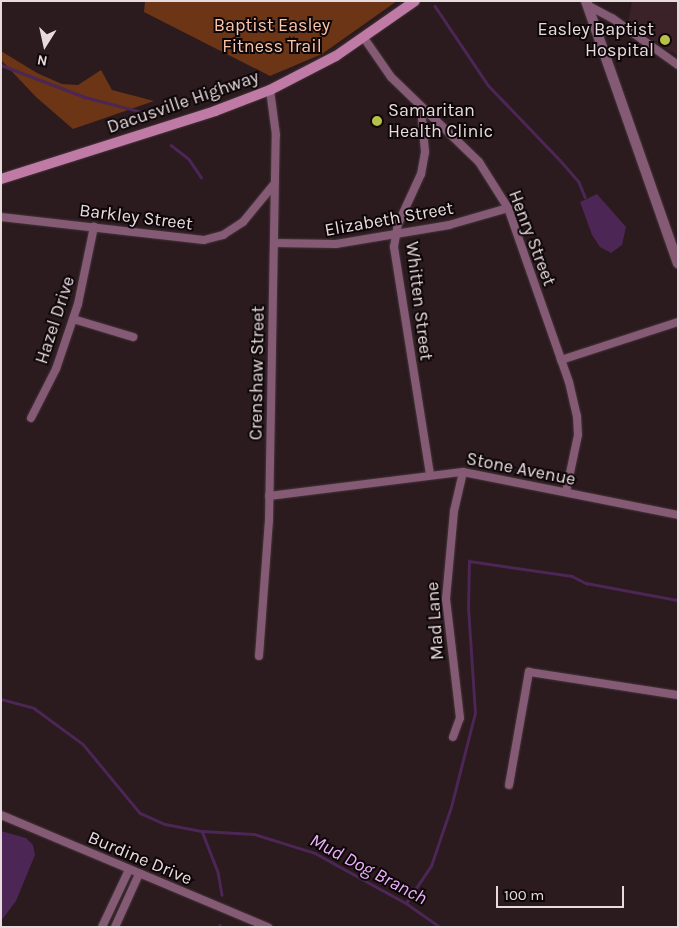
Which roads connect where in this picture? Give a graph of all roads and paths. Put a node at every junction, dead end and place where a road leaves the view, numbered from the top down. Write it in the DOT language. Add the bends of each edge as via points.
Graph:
graph roads {
  1 [pos="415,1"];
  2 [pos="588,4"];
  3 [pos="364,38"];
  4 [pos="678,65"];
  5 [pos="270,90"];
  6 [pos="421,107"];
  7 [pos="1,179"];
  8 [pos="275,183"];
  9 [pos="508,208"];
  10 [pos="1,216"];
  11 [pos="94,228"];
  12 [pos="395,234"];
  13 [pos="274,243"];
  14 [pos="678,263"];
  15 [pos="73,319"];
  16 [pos="678,322"];
  17 [pos="133,337"];
  18 [pos="562,360"];
  19 [pos="31,418"];
  20 [pos="463,472"];
  21 [pos="430,475"];
  22 [pos="566,492"];
  23 [pos="269,496"];
  24 [pos="678,515"];
  25 [pos="259,656"];
  26 [pos="678,696"];
  27 [pos="453,737"];
  28 [pos="509,785"];
  29 [pos="1,815"];
  30 [pos="129,870"];
  31 [pos="139,874"];
  32 [pos="102,927"];
  33 [pos="115,927"];
  34 [pos="268,927"];
  1 -- 3 [label="main road, Dacusville Highway"];
  2 -- 4 [label="street"];
  2 -- 14 [label="street"];
  3 -- 5 [label="main road, Dacusville Highway"];
  3 -- 6 [label="street, Henry Street" via="390,77"];
  5 -- 7 [label="main road, Dacusville Highway"];
  5 -- 8 [label="street, Crenshaw Street" via="276,135"];
  6 -- 9 [label="street, Henry Street" via="478,162"];
  6 -- 12 [label="street, Whitten Street" via="425,152 421,174"];
  8 -- 11 [label="street, Barkley Street" via="243,222 223,235 204,240"];
  8 -- 13 [label="street, Crenshaw Street"];
  9 -- 12 [label="street, Elizabeth Street" via="449,226"];
  9 -- 18 [label="street, Henry Street"];
  10 -- 11 [label="street, Barkley Street"];
  11 -- 15 [label="street, Hazel Drive" via="86,274"];
  12 -- 13 [label="street, Elizabeth Street" via="320,246"];
  12 -- 21 [label="street, Whitten Street" via="406,332"];
  13 -- 23 [label="street, Crenshaw Street"];
  15 -- 17 [label="street"];
  15 -- 19 [label="street, Hazel Drive" via="56,369"];
  16 -- 18 [label="street"];
  18 -- 22 [label="street, Henry Street" via="579,426"];
  20 -- 21 [label="street, Stone Avenue"];
  20 -- 22 [label="street, Stone Avenue"];
  20 -- 27 [label="street, Mad Lane" via="454,511 446,599 460,718"];
  21 -- 23 [label="street, Stone Avenue"];
  22 -- 24 [label="street, Stone Avenue"];
  23 -- 25 [label="street, Crenshaw Street"];
  26 -- 28 [label="street" via="529,672"];
  29 -- 30 [label="street, Burdine Drive"];
  30 -- 31 [label="street, Burdine Drive"];
  30 -- 32 [label="street"];
  31 -- 33 [label="street"];
  31 -- 34 [label="street, Burdine Drive"];
}
